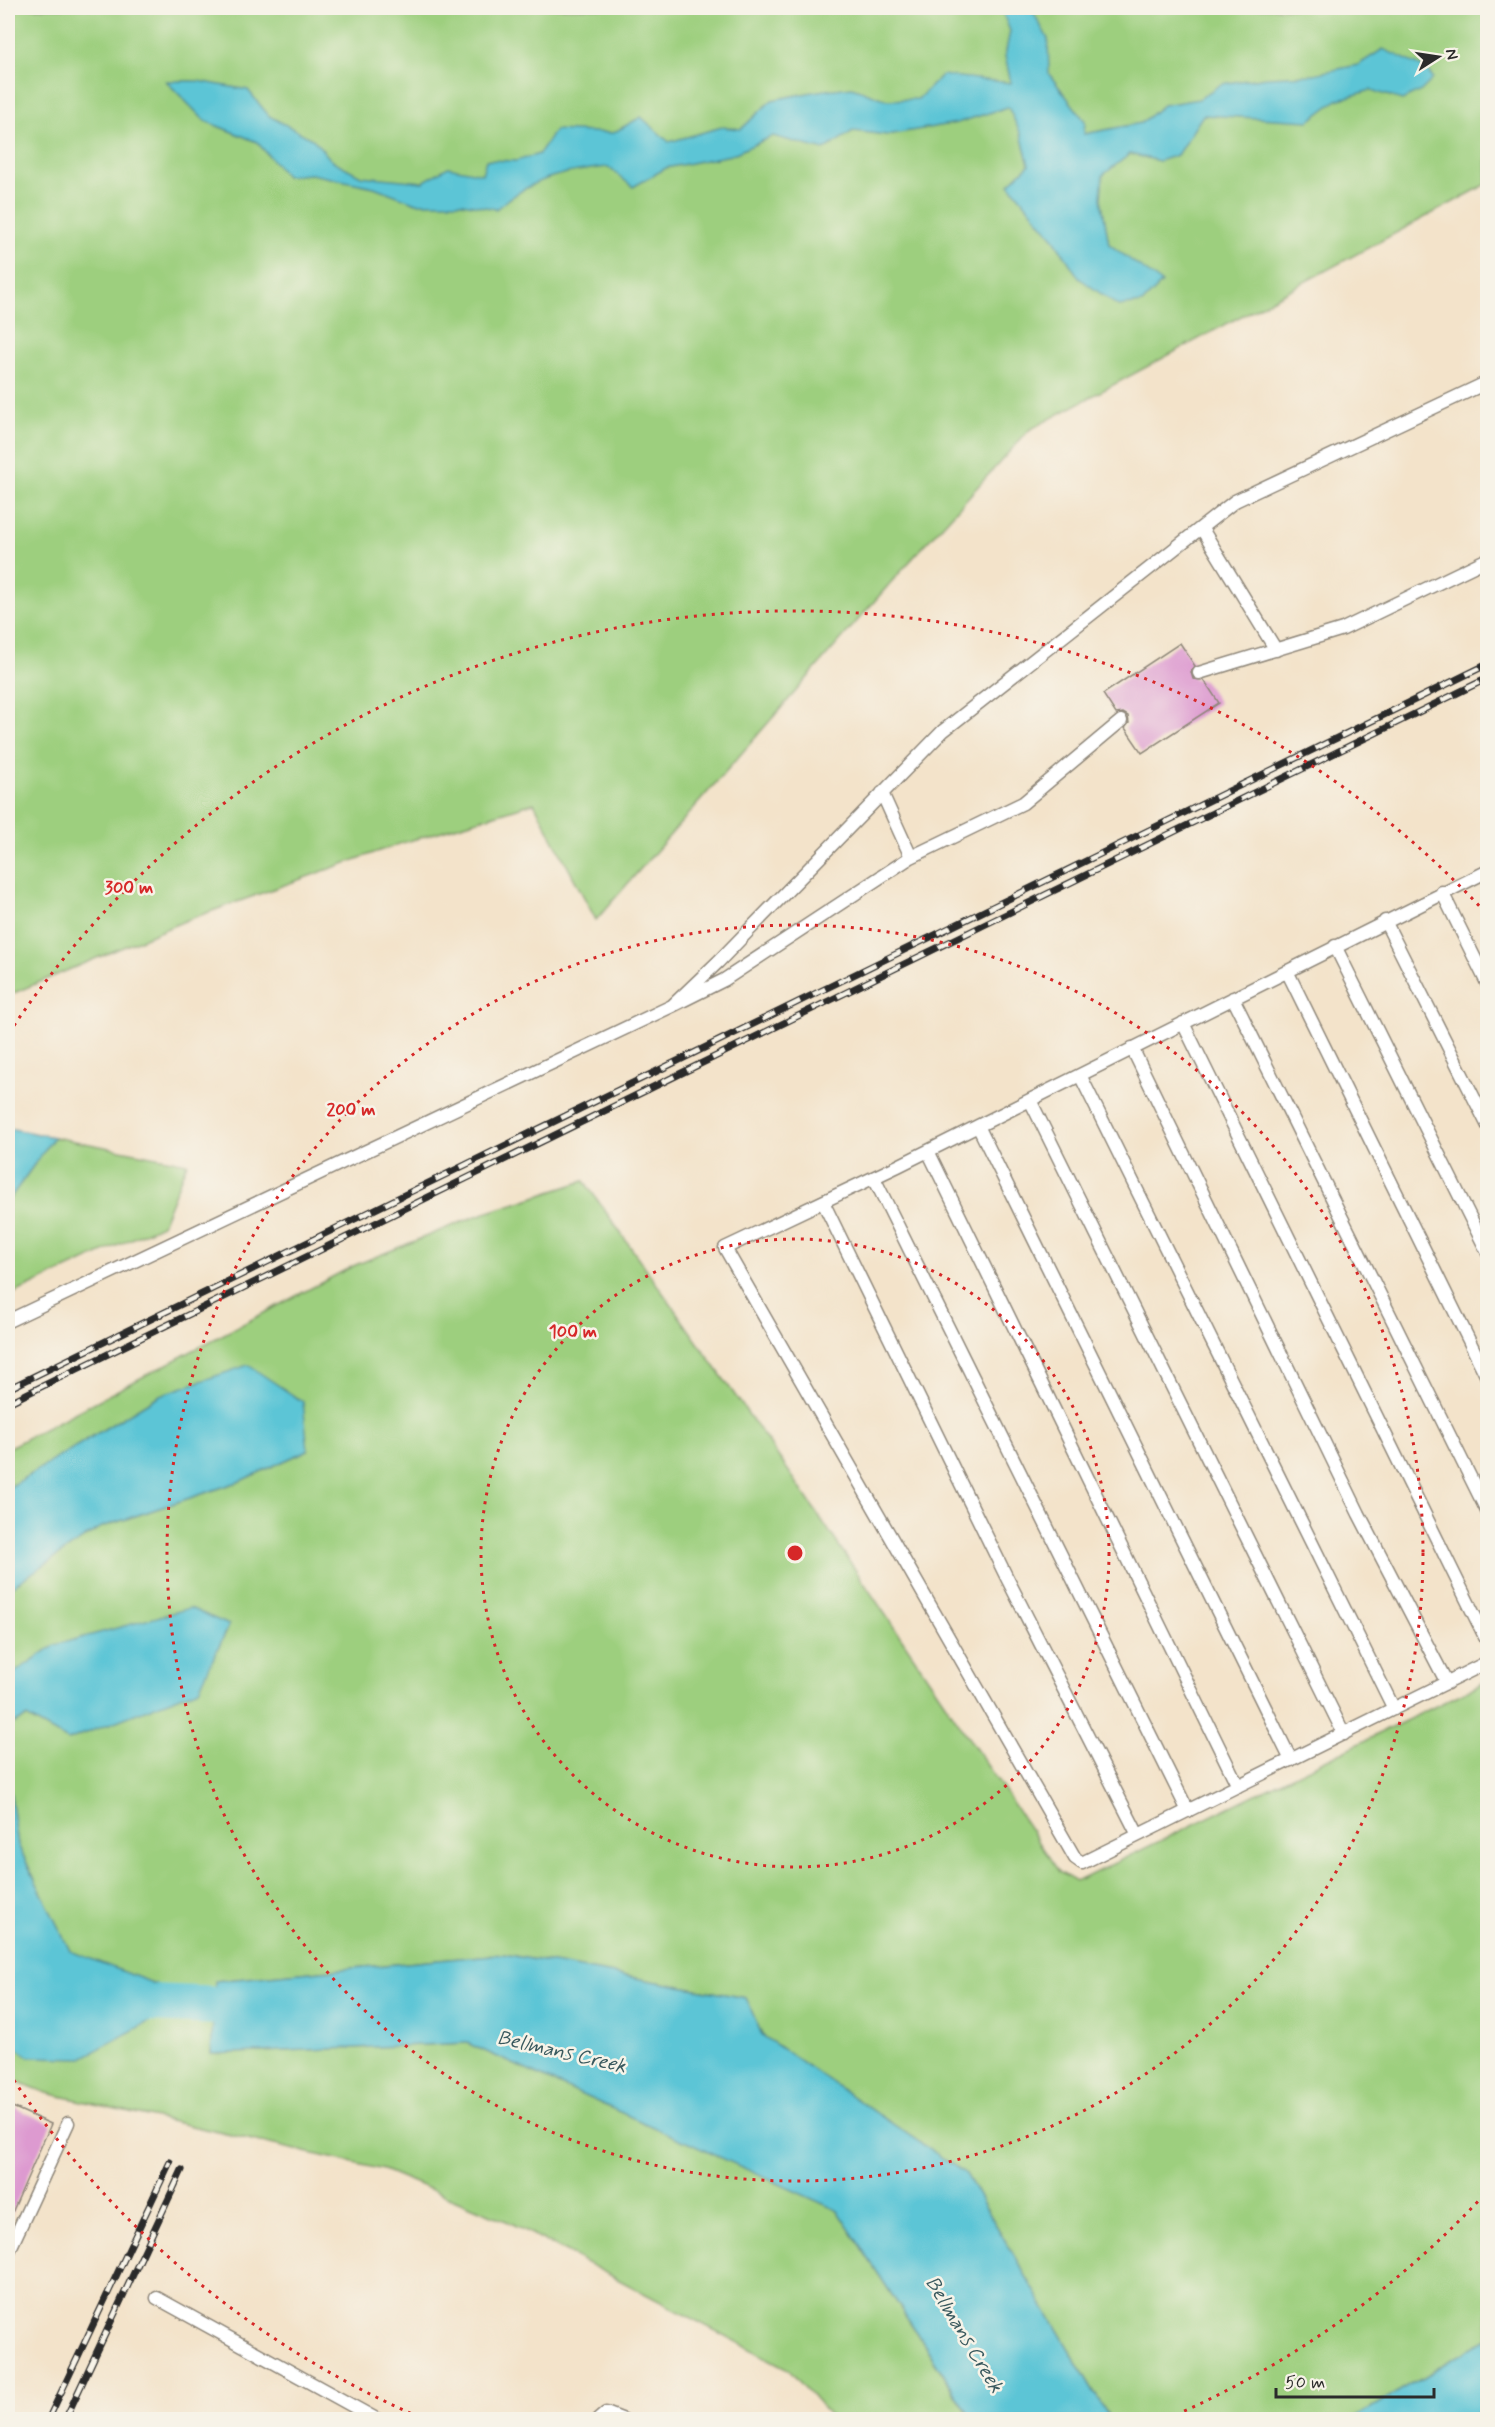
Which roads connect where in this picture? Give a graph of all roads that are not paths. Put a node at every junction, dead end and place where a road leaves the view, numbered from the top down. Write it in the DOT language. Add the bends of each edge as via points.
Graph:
graph roads {
  1 [pos="1488,382"];
  2 [pos="1202,529"];
  3 [pos="1488,559"];
  4 [pos="1276,650"];
  5 [pos="1199,673"];
  6 [pos="1121,721"];
  7 [pos="882,793"];
  8 [pos="911,857"];
  9 [pos="1488,871"];
  10 [pos="1442,892"];
  11 [pos="1385,921"];
  12 [pos="1335,946"];
  13 [pos="1287,971"];
  14 [pos="1488,985"];
  15 [pos="1233,998"];
  16 [pos="672,1006"];
  17 [pos="1183,1023"];
  18 [pos="1132,1048"];
  19 [pos="1080,1075"];
  20 [pos="1030,1100"];
  21 [pos="978,1126"];
  22 [pos="1488,1126"];
  23 [pos="928,1151"];
  24 [pos="873,1178"];
  25 [pos="823,1202"];
  26 [pos="1488,1253"];
  27 [pos="8,1321"];
  28 [pos="1488,1379"];
  29 [pos="1488,1513"];
  30 [pos="1488,1643"];
  31 [pos="1488,1662"];
  32 [pos="1447,1683"];
  33 [pos="1394,1709"];
  34 [pos="1344,1734"];
  35 [pos="1290,1760"];
  36 [pos="1238,1786"];
  37 [pos="1188,1810"];
  38 [pos="1138,1835"];
  39 [pos="68,2123"];
  40 [pos="8,2253"];
  41 [pos="157,2298"];
  42 [pos="378,2420"];
  43 [pos="598,2420"];
  44 [pos="624,2420"];
  1 -- 2 [label="lane" via="1235,501"];
  2 -- 4 [label="lane"];
  2 -- 7 [label="lane" via="943,731"];
  3 -- 4 [label="lane" via="1343,629"];
  4 -- 5 [label="lane"];
  6 -- 8 [label="lane" via="1023,803"];
  7 -- 8 [label="lane"];
  7 -- 16 [label="lane"];
  8 -- 16 [label="lane" via="724,980"];
  9 -- 10 [label="lane"];
  10 -- 11 [label="lane"];
  10 -- 14 [label="lane"];
  11 -- 12 [label="lane"];
  11 -- 22 [label="lane"];
  12 -- 13 [label="lane"];
  12 -- 26 [label="lane"];
  13 -- 15 [label="lane"];
  13 -- 28 [label="lane"];
  15 -- 17 [label="lane"];
  15 -- 29 [label="lane"];
  16 -- 27 [label="lane"];
  17 -- 18 [label="lane"];
  17 -- 30 [label="lane"];
  18 -- 19 [label="lane"];
  18 -- 32 [label="lane" via="1359,1514"];
  19 -- 20 [label="lane"];
  19 -- 33 [label="lane"];
  20 -- 21 [label="lane"];
  20 -- 34 [label="lane"];
  21 -- 23 [label="lane"];
  21 -- 35 [label="lane"];
  23 -- 24 [label="lane"];
  23 -- 36 [label="lane"];
  24 -- 25 [label="lane"];
  24 -- 37 [label="lane"];
  25 -- 38 [label="lane"];
  25 -- 38 [label="lane" via="725,1248 1075,1858 1082,1863"];
  31 -- 32 [label="lane"];
  32 -- 33 [label="lane"];
  33 -- 34 [label="lane"];
  34 -- 35 [label="lane"];
  35 -- 36 [label="lane"];
  36 -- 37 [label="lane"];
  37 -- 38 [label="lane"];
  39 -- 40 [label="lane"];
  41 -- 42 [label="lane"];
  43 -- 44 [label="lane" via="606,2413"];
}
